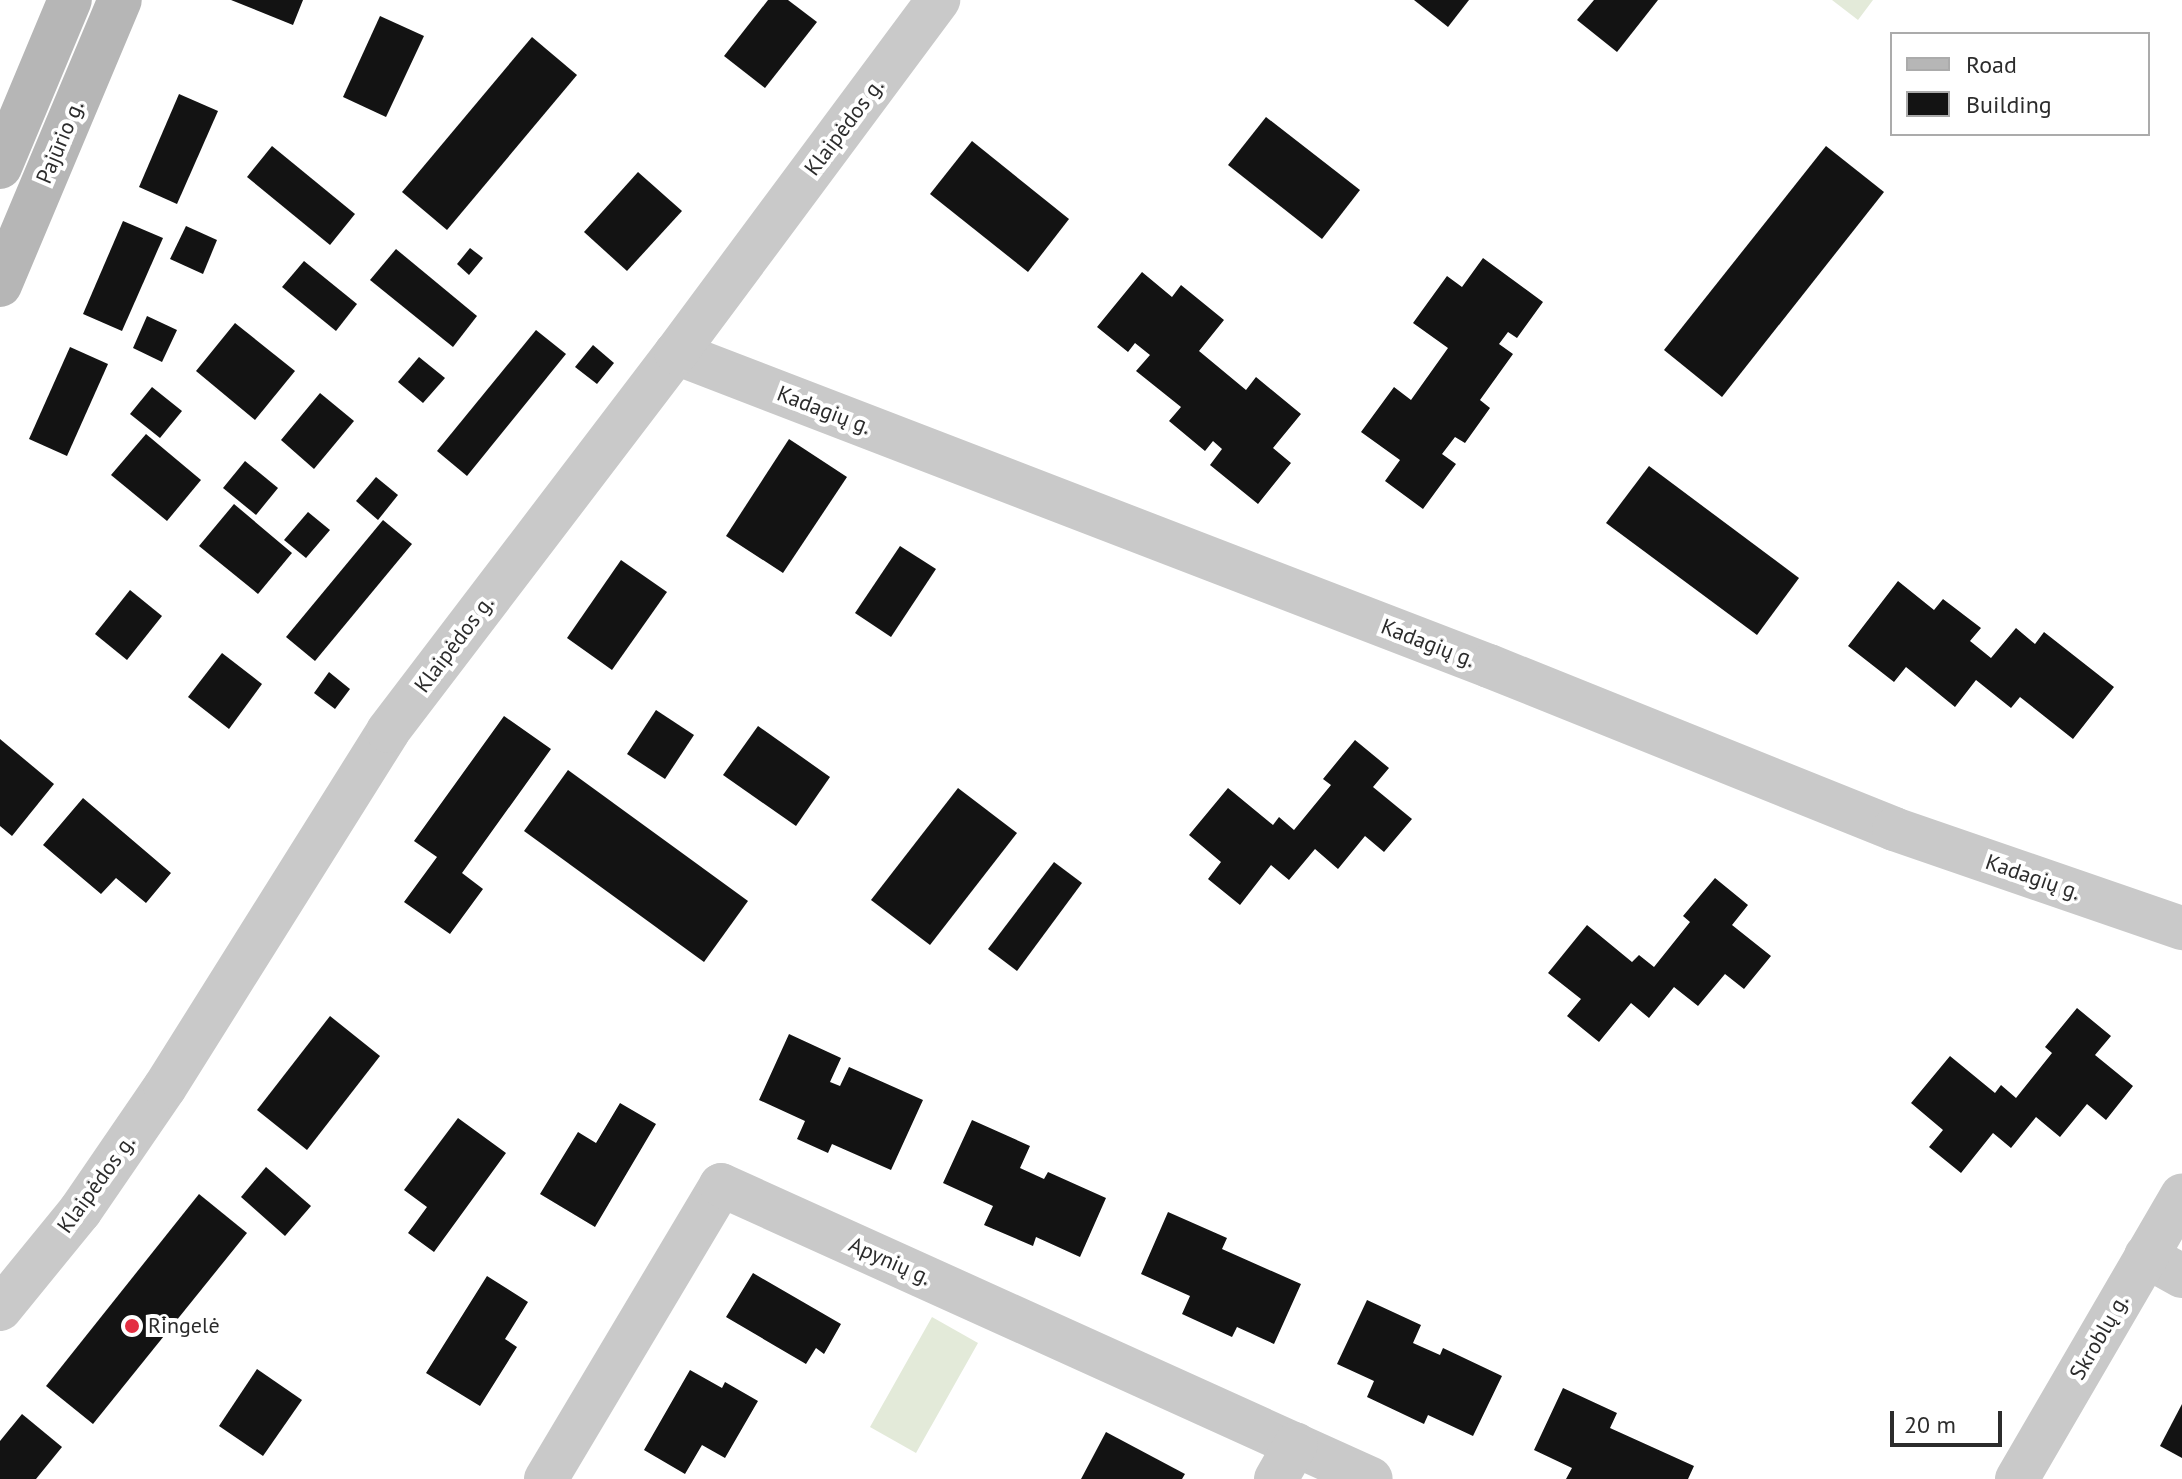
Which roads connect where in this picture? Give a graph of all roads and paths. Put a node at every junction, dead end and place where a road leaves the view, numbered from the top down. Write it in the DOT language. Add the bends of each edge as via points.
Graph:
graph roads {
  1 [pos="70,0"];
  2 [pos="120,0"];
  3 [pos="938,0"];
  4 [pos="0,167"];
  5 [pos="0,285"];
  6 [pos="676,353"];
  7 [pos="2182,928"];
  8 [pos="2182,1195"];
  9 [pos="2164,1266"];
  10 [pos="0,1309"];
  11 [pos="1286,1462"];
  12 [pos="546,1479"];
  13 [pos="1371,1479"];
  14 [pos="2017,1479"];
  1 -- 4 [label="main road, Pajūrio g."];
  2 -- 5 [label="main road, Pajūrio g."];
  3 -- 6 [label="street, Klaipėdos g."];
  6 -- 7 [label="street, Kadagių g." via="1489,666 1894,829"];
  6 -- 10 [label="street, Klaipėdos g." via="388,731 165,1087 80,1211"];
  8 -- 9 [label="street, Skroblų g."];
  9 -- 14 [label="street, Skroblų g."];
  11 -- 12 [label="street, Apynių g." via="721,1185"];
  11 -- 13 [label="street, Apynių g."];
}
